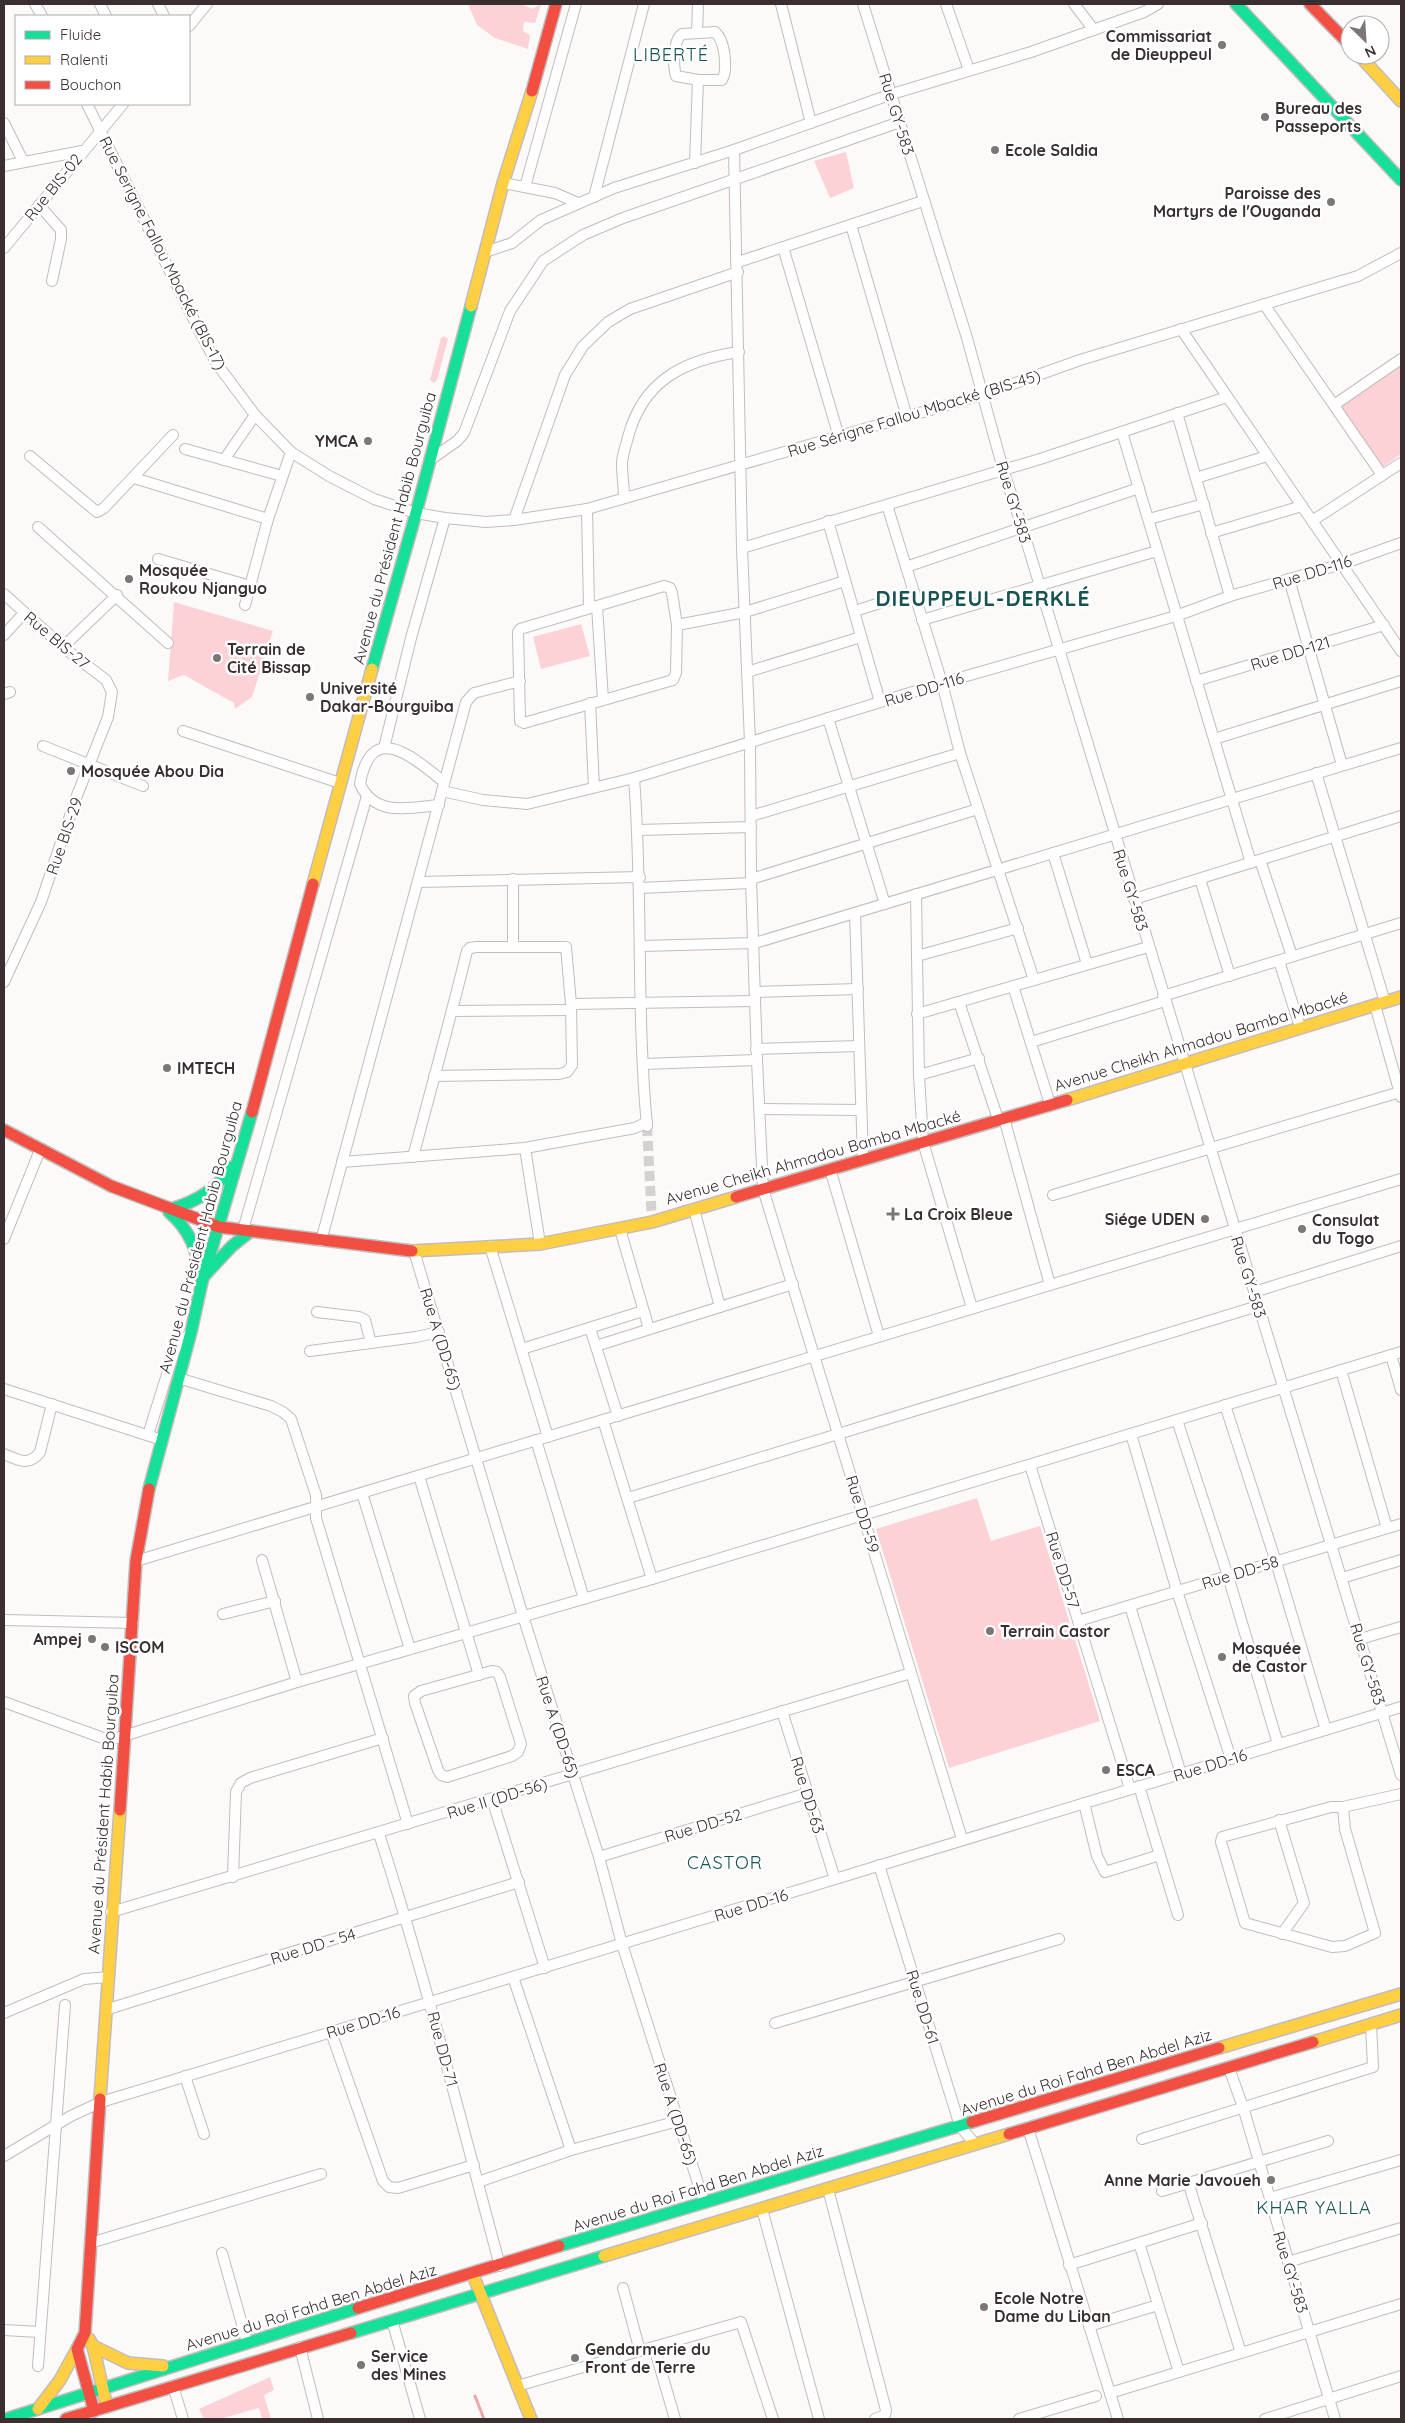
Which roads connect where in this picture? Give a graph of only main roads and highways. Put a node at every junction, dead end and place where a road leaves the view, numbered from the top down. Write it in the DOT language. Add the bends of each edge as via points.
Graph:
graph roads {
  1 [pos="556,4"];
  2 [pos="1236,4"];
  3 [pos="1310,4"];
  4 [pos="1340,35"];
  5 [pos="1368,65"];
  6 [pos="1401,100"];
  7 [pos="1401,180"];
  8 [pos="1401,997"];
  9 [pos="4,1130"];
  10 [pos="240,1156"];
  11 [pos="165,1207"];
  12 [pos="219,1227"];
  13 [pos="247,1231"];
  14 [pos="203,1280"];
  15 [pos="1401,1994"];
  16 [pos="1401,2015"];
  17 [pos="473,2275"];
  18 [pos="481,2294"];
  19 [pos="85,2332"];
  20 [pos="93,2346"];
  21 [pos="77,2349"];
  22 [pos="170,2367"];
  23 [pos="102,2389"];
  24 [pos="88,2393"];
  25 [pos="38,2409"];
  26 [pos="100,2412"];
  27 [pos="6,2419"];
  28 [pos="66,2419"];
  29 [pos="531,2419"];
  1 -- 10 [label="main road, Avenue du Président Habib Bourguiba" via="503,183"];
  2 -- 7 [label="main road"];
  3 -- 4 [label="main road"];
  5 -- 6 [label="main road"];
  8 -- 13 [label="main road, Avenue Cheikh Ahmadou Bamba Mbacké" via="1185,1065 620,1229 540,1244 414,1251"];
  9 -- 11 [label="main road, Avenue Cheikh Ahmadou Bamba Mbacké" via="111,1186"];
  10 -- 11 [label="main road" via="212,1192 202,1199"];
  10 -- 12 [label="main road, Avenue du Président Habib Bourguiba"];
  11 -- 12 [label="main road, Avenue Cheikh Ahmadou Bamba Mbacké"];
  11 -- 14 [label="main road" via="194,1240"];
  12 -- 13 [label="main road, Avenue Cheikh Ahmadou Bamba Mbacké"];
  12 -- 14 [label="main road, Avenue du Président Habib Bourguiba"];
  13 -- 14 [label="main road"];
  14 -- 19 [label="main road, Avenue du Président Habib Bourguiba" via="147,1494 136,1561"];
  15 -- 17 [label="main road, Avenue du Roi Fahd Ben Abdel Aziz" via="704,2202"];
  16 -- 18 [label="main road"];
  17 -- 18 [label="main road"];
  17 -- 22 [label="main road, Avenue du Roi Fahd Ben Abdel Aziz"];
  18 -- 26 [label="main road" via="173,2386"];
  18 -- 29 [label="main road"];
  19 -- 20 [label="main road"];
  19 -- 21 [label="main road"];
  20 -- 22 [label="main road" via="128,2362"];
  20 -- 23 [label="main road"];
  21 -- 24 [label="main road"];
  21 -- 25 [label="main road" via="59,2383"];
  22 -- 23 [label="main road, Avenue du Roi Fahd Ben Abdel Aziz"];
  23 -- 24 [label="main road, Avenue du Roi Fahd Ben Abdel Aziz"];
  23 -- 26 [label="main road"];
  24 -- 25 [label="main road, Avenue du Roi Fahd Ben Abdel Aziz"];
  24 -- 26 [label="main road"];
  25 -- 27 [label="main road, Avenue du Roi Fahd Ben Abdel Aziz"];
  26 -- 28 [label="main road"];
}
